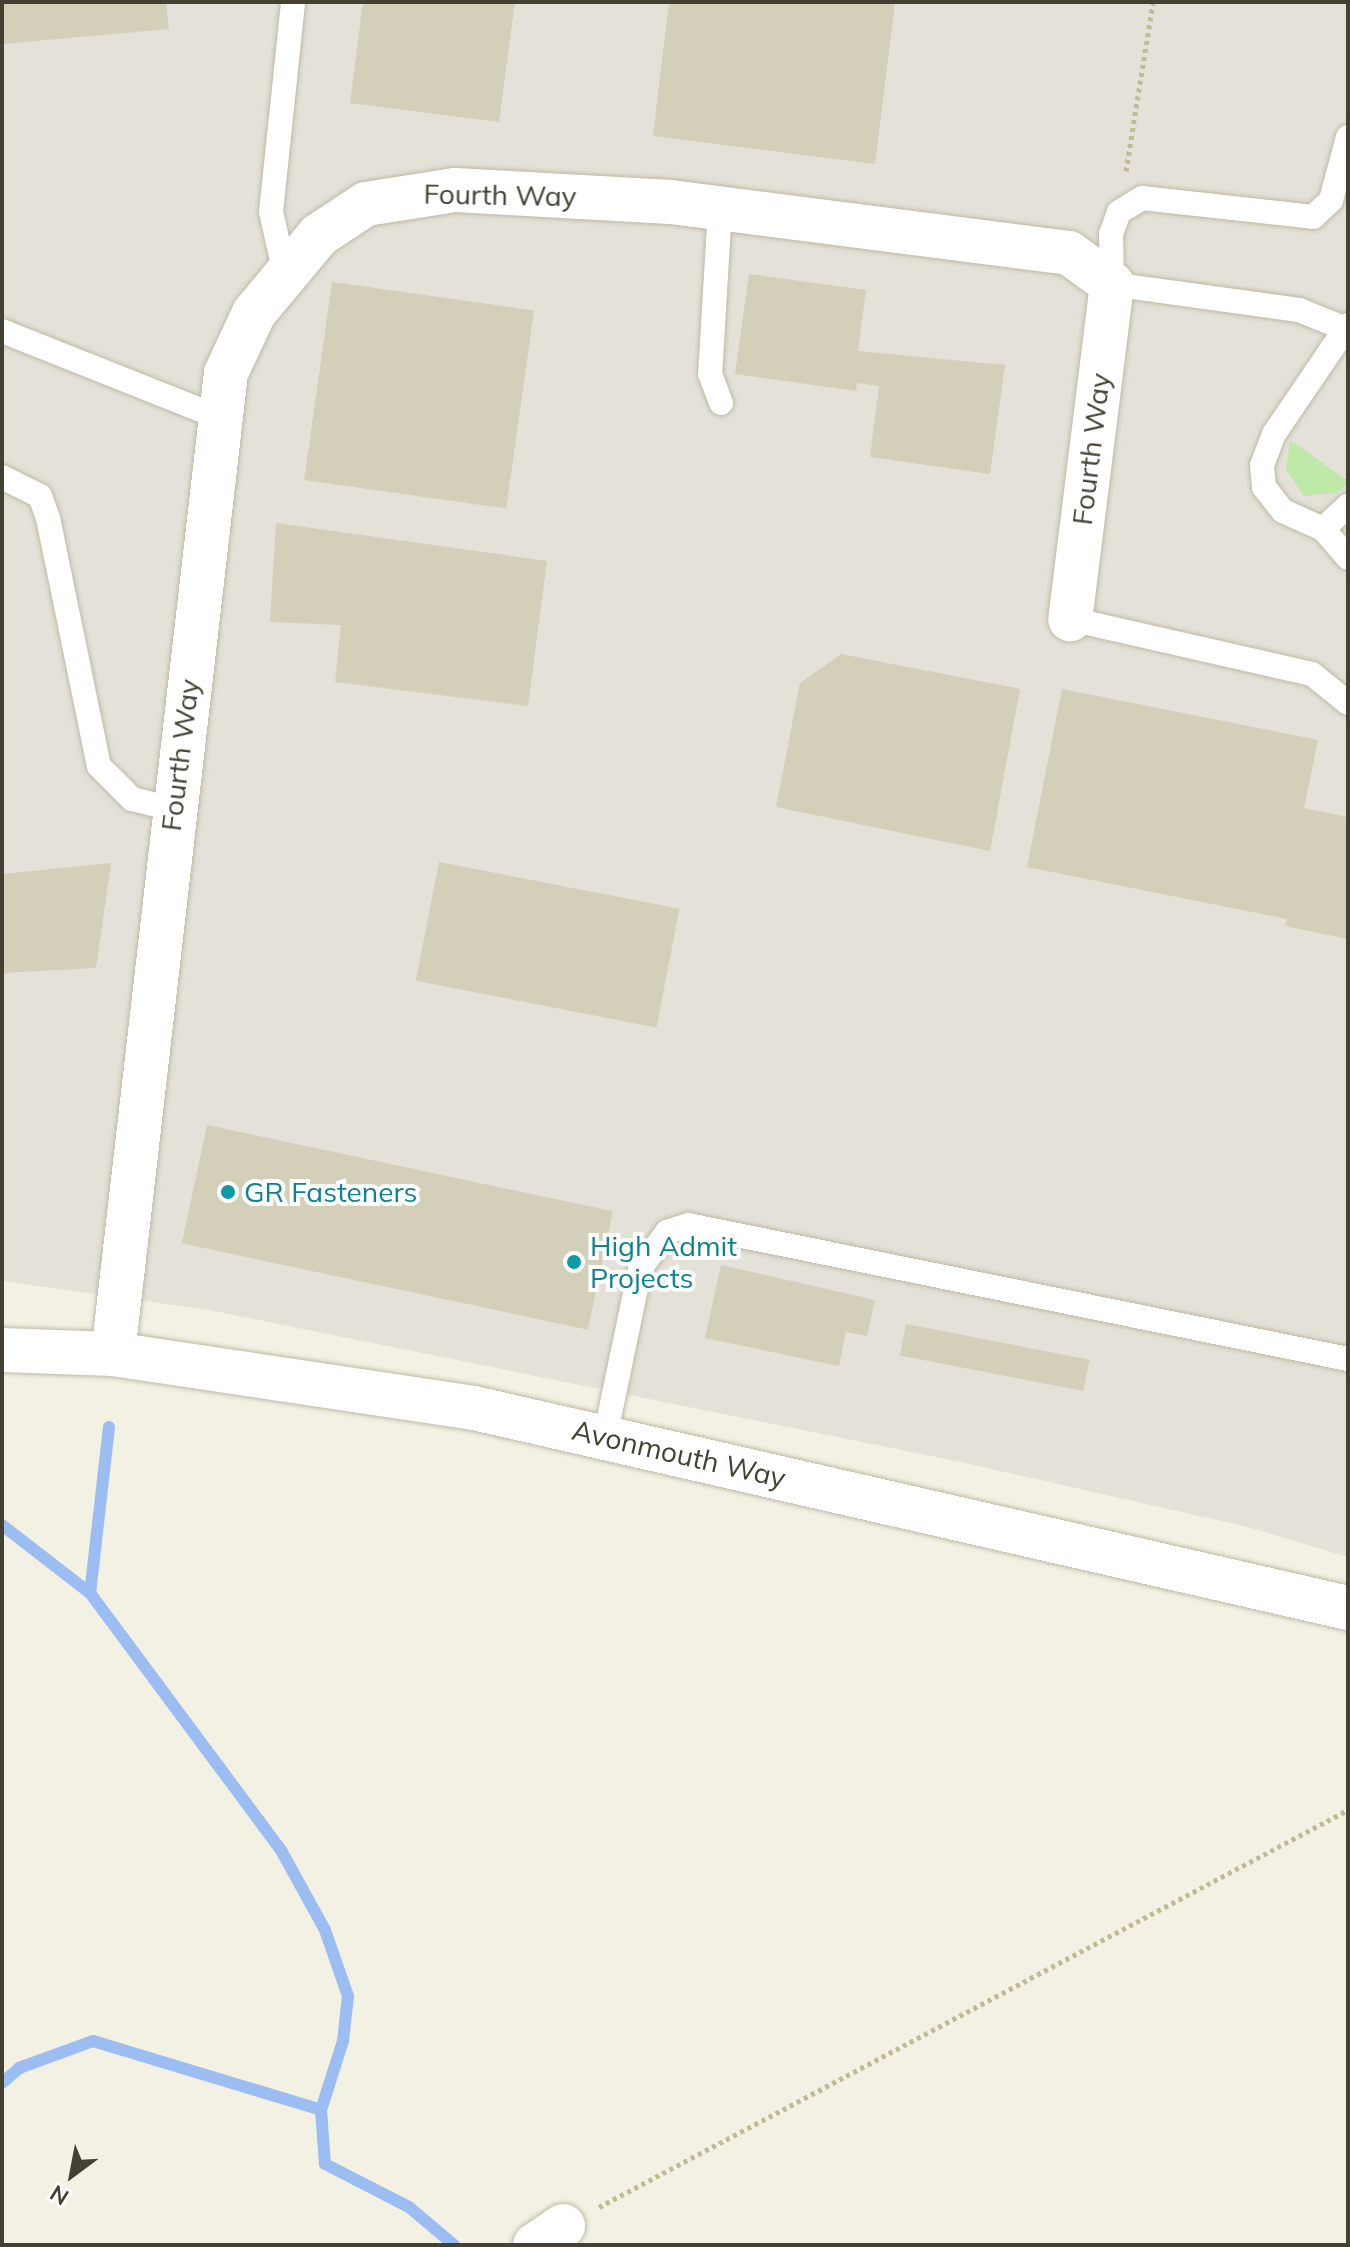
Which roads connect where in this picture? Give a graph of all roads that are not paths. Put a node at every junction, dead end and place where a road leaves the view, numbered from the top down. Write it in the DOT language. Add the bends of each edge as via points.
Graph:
graph roads {
  1 [pos="293,2"];
  2 [pos="1348,137"];
  3 [pos="1346,166"];
  4 [pos="720,208"];
  5 [pos="284,269"];
  6 [pos="1112,284"];
  7 [pos="1344,326"];
  8 [pos="2,331"];
  9 [pos="721,403"];
  10 [pos="221,418"];
  11 [pos="2,477"];
  12 [pos="1348,506"];
  13 [pos="1323,529"];
  14 [pos="1348,558"];
  15 [pos="1070,619"];
  16 [pos="1348,703"];
  17 [pos="173,809"];
  18 [pos="2,1350"];
  19 [pos="113,1354"];
  20 [pos="1348,1359"];
  21 [pos="605,1437"];
  22 [pos="1348,1608"];
  1 -- 5 [label="lane" via="271,212"];
  2 -- 3 [label="lane"];
  3 -- 6 [label="lane" via="1325,210 1306,219 1142,198 1119,212"];
  4 -- 5 [label="street, Fourth Way" via="455,190 407,193 366,204"];
  4 -- 6 [label="street, Fourth Way" via="1069,253"];
  4 -- 9 [label="lane" via="710,374"];
  5 -- 10 [label="street, Fourth Way" via="226,373"];
  6 -- 7 [label="lane" via="1299,310"];
  6 -- 15 [label="street, Fourth Way"];
  7 -- 13 [label="lane" via="1262,465 1264,487 1283,511"];
  8 -- 10 [label="lane"];
  10 -- 17 [label="street, Fourth Way"];
  11 -- 17 [label="lane" via="40,496 48,518 99,766 132,799"];
  12 -- 13 [label="lane"];
  13 -- 14 [label="lane"];
  15 -- 16 [label="lane" via="1312,674"];
  17 -- 19 [label="street, Fourth Way"];
  18 -- 19 [label="street, Avonmouth Way"];
  19 -- 21 [label="street, Avonmouth Way" via="474,1408"];
  20 -- 21 [label="lane" via="688,1225 667,1232 640,1269"];
  21 -- 22 [label="street, Avonmouth Way"];
}
